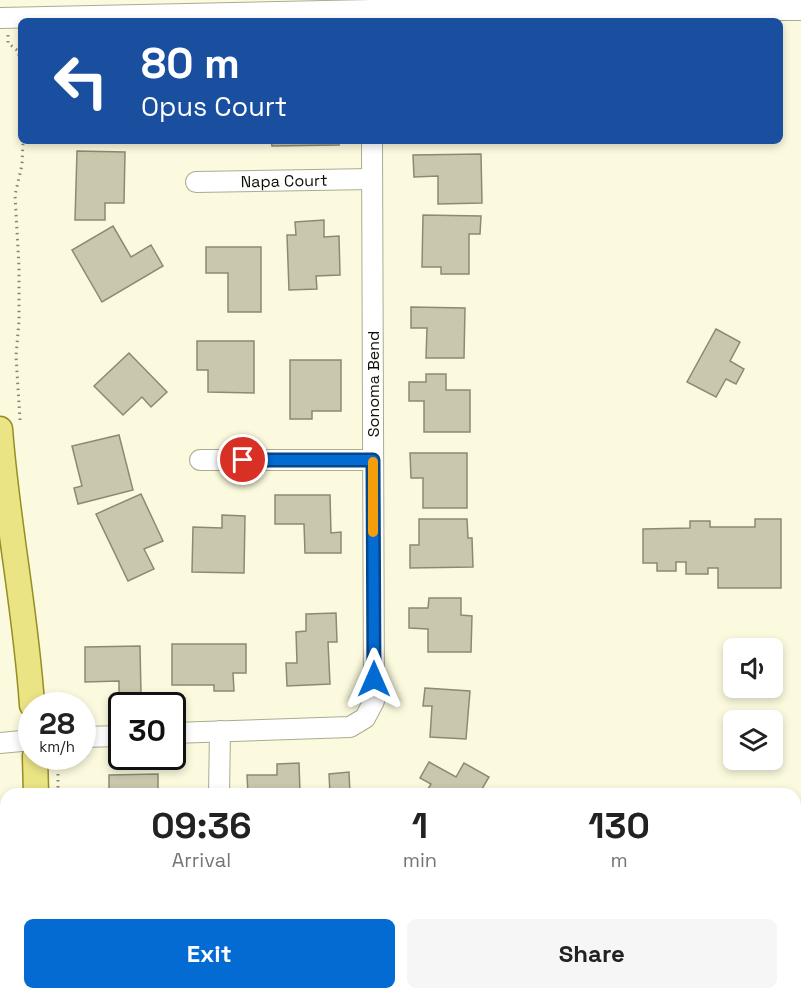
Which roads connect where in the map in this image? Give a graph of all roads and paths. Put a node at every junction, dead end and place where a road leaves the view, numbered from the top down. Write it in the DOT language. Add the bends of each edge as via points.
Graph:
graph roads {
  1 [pos="619,5"];
  2 [pos="801,10"];
  3 [pos="372,16"];
  4 [pos="0,18"];
  5 [pos="23,144"];
  6 [pos="372,144"];
  7 [pos="372,179"];
  8 [pos="196,182"];
  9 [pos="10,427"];
  10 [pos="200,460"];
  11 [pos="373,460"];
  12 [pos="31,692"];
  13 [pos="220,731"];
  14 [pos="186,732"];
  15 [pos="18,741"];
  16 [pos="0,743"];
  17 [pos="35,770"];
  18 [pos="58,770"];
  19 [pos="36,788"];
  20 [pos="58,788"];
  21 [pos="219,788"];
  1 -- 2 [label="street"];
  1 -- 3 [label="street"];
  3 -- 4 [label="street"];
  5 -- 9 [label="path" via="15,195 19,321"];
  6 -- 7 [label="street, Sonoma Bend"];
  7 -- 8 [label="street, Napa Court"];
  7 -- 11 [label="street, Sonoma Bend"];
  9 -- 12 [label="main road" via="7,501"];
  10 -- 11 [label="street"];
  11 -- 13 [label="street, Sonoma Bend" via="374,701 370,710 350,727"];
  13 -- 14 [label="street, Sonoma Bend"];
  13 -- 21 [label="street"];
  15 -- 16 [label="street"];
  17 -- 19 [label="main road"];
  18 -- 20 [label="path"];
}
